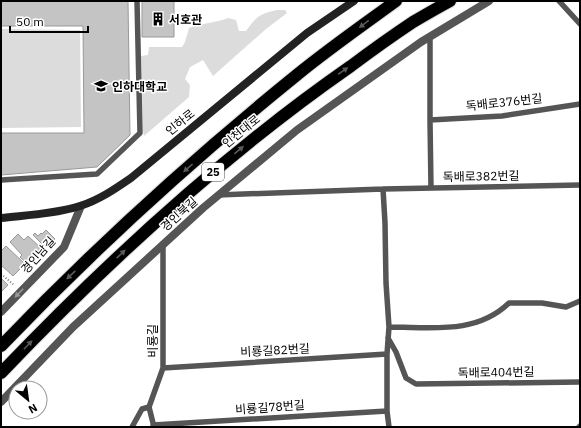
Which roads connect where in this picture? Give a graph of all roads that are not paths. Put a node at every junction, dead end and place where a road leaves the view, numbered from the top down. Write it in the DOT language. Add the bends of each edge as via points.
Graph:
graph roads {
  1 [pos="137,1"];
  2 [pos="354,1"];
  3 [pos="396,1"];
  4 [pos="450,1"];
  5 [pos="489,1"];
  6 [pos="559,1"];
  7 [pos="580,24"];
  8 [pos="430,36"];
  9 [pos="580,104"];
  10 [pos="430,120"];
  11 [pos="1,180"];
  12 [pos="580,184"];
  13 [pos="432,188"];
  14 [pos="383,189"];
  15 [pos="218,195"];
  16 [pos="81,206"];
  17 [pos="1,218"];
  18 [pos="162,245"];
  19 [pos="580,301"];
  20 [pos="1,312"];
  21 [pos="389,328"];
  22 [pos="388,338"];
  23 [pos="1,346"];
  24 [pos="388,354"];
  25 [pos="163,368"];
  26 [pos="1,373"];
  27 [pos="580,382"];
  28 [pos="1,402"];
  29 [pos="149,407"];
  30 [pos="387,410"];
  31 [pos="153,426"];
  32 [pos="132,427"];
  33 [pos="389,427"];
  1 -- 11 [label="lane" via="140,133 97,174"];
  2 -- 16 [label="main road, 인하로" via="308,33 131,178 105,195"];
  3 -- 23 [label="highway, 인천대로 / 25, one-way" via="299,73 150,200 46,299"];
  26 -- 4 [label="highway, 인천대로 / 25, one-way" via="63,309 164,214 241,148 317,89 413,22"];
  5 -- 8 [label="street, 경인북길"];
  6 -- 7 [label="lane"];
  8 -- 10 [label="lane"];
  8 -- 15 [label="street, 경인북길" via="297,130"];
  9 -- 10 [label="lane, 독배로376번길" via="502,116"];
  10 -- 13 [label="lane"];
  12 -- 13 [label="lane, 독배로382번길"];
  13 -- 14 [label="lane, 독배로382번길"];
  14 -- 15 [label="lane, 독배로382번길"];
  14 -- 21 [label="lane"];
  15 -- 18 [label="street, 경인북길"];
  16 -- 17 [label="main road, 인하로" via="44,214"];
  16 -- 20 [label="street, 경인남길, one-way" via="64,247"];
  18 -- 25 [label="lane, 비룡길"];
  18 -- 28 [label="street, 경인북길" via="73,327"];
  19 -- 21 [label="lane" via="566,307 542,303 509,303 499,312 462,327"];
  21 -- 22 [label="lane"];
  22 -- 24 [label="lane"];
  22 -- 27 [label="lane, 독배로404번길" via="406,378 416,384"];
  24 -- 25 [label="lane, 비룡길82번길"];
  24 -- 30 [label="lane"];
  25 -- 29 [label="lane, 비룡길"];
  29 -- 31 [label="lane, 비룡길78번길"];
  29 -- 32 [label="lane, 비룡길" via="142,409"];
  30 -- 31 [label="lane, 비룡길78번길"];
  30 -- 33 [label="lane"];
}
